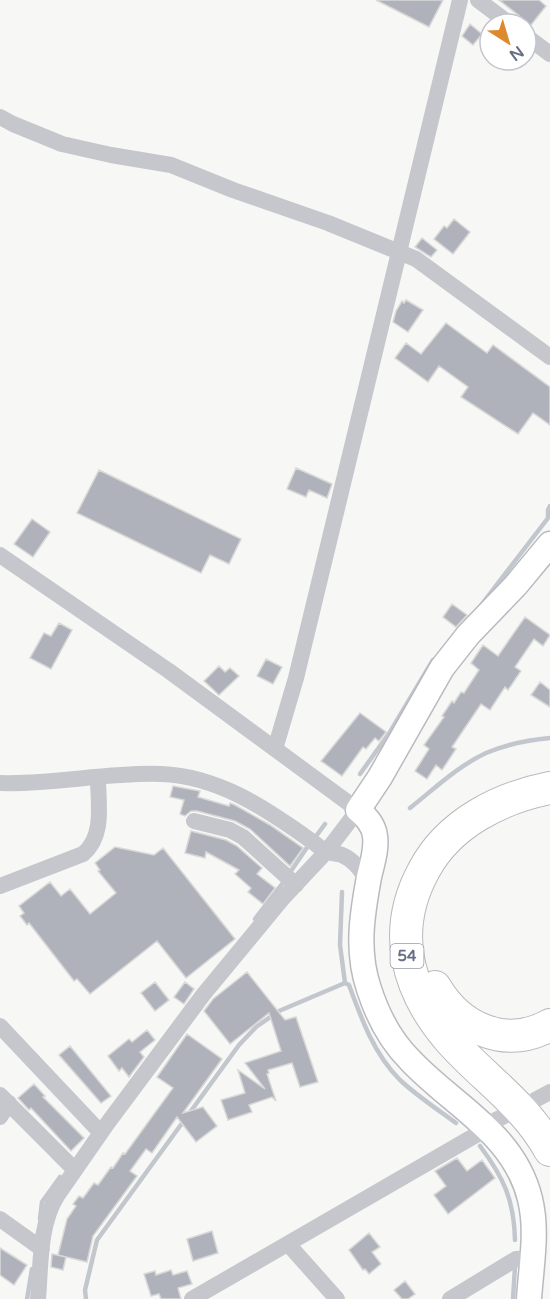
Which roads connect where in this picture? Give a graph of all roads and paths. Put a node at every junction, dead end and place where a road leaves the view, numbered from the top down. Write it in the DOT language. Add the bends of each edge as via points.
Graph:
graph roads {
  1 [pos="460,0"];
  2 [pos="478,0"];
  3 [pos="494,12"];
  4 [pos="0,117"];
  5 [pos="400,253"];
  6 [pos="550,357"];
  7 [pos="550,544"];
  8 [pos="0,555"];
  9 [pos="274,748"];
  10 [pos="98,777"];
  11 [pos="0,783"];
  12 [pos="550,788"];
  13 [pos="550,804"];
  14 [pos="358,810"];
  15 [pos="195,821"];
  16 [pos="326,852"];
  17 [pos="368,881"];
  18 [pos="296,885"];
  19 [pos="0,886"];
  20 [pos="550,1025"];
  21 [pos="0,1026"];
  22 [pos="550,1092"];
  23 [pos="535,1100"];
  24 [pos="3,1105"];
  25 [pos="510,1113"];
  26 [pos="488,1128"];
  27 [pos="98,1130"];
  28 [pos="550,1150"];
  29 [pos="72,1166"];
  30 [pos="0,1219"];
  31 [pos="288,1244"];
  32 [pos="38,1246"];
  33 [pos="532,1258"];
  34 [pos="333,1297"];
  35 [pos="38,1299"];
  36 [pos="192,1299"];
  37 [pos="450,1299"];
  38 [pos="529,1299"];
  1 -- 5 [label="street"];
  2 -- 3 [label="street"];
  4 -- 5 [label="street" via="62,144 171,165"];
  5 -- 6 [label="street" via="416,260"];
  5 -- 9 [label="street" via="296,678"];
  7 -- 14 [label="street" via="442,668"];
  8 -- 9 [label="street"];
  9 -- 14 [label="street"];
  10 -- 11 [label="street"];
  10 -- 16 [label="street" via="162,774 227,789 274,815"];
  10 -- 19 [label="street" via="98,833 90,849"];
  12 -- 28 [label="highway, 54" via="490,808 440,846 411,900 405,938 412,975 437,1024 527,1115"];
  13 -- 20 [label="highway" via="527,809 490,826 459,850 444,867 425,906 422,926 422,945 433,983 442,999 464,1021 478,1029 513,1036"];
  14 -- 16 [label="street"];
  14 -- 17 [label="street" via="375,836"];
  15 -- 18 [label="street" via="243,837"];
  16 -- 17 [label="street" via="344,856 358,866"];
  16 -- 18 [label="street"];
  17 -- 26 [label="street" via="360,941 374,1002 390,1034 411,1061"];
  18 -- 27 [label="street" via="203,995"];
  21 -- 27 [label="street"];
  22 -- 23 [label="street"];
  24 -- 29 [label="street"];
  25 -- 26 [label="street"];
  26 -- 31 [label="street"];
  26 -- 33 [label="street" via="510,1152 522,1175 534,1224"];
  27 -- 29 [label="street"];
  29 -- 32 [label="street" via="51,1206"];
  30 -- 32 [label="street"];
  31 -- 34 [label="street"];
  31 -- 36 [label="street"];
  32 -- 35 [label="street"];
  33 -- 37 [label="street" via="516,1259"];
  33 -- 38 [label="street"];
}
